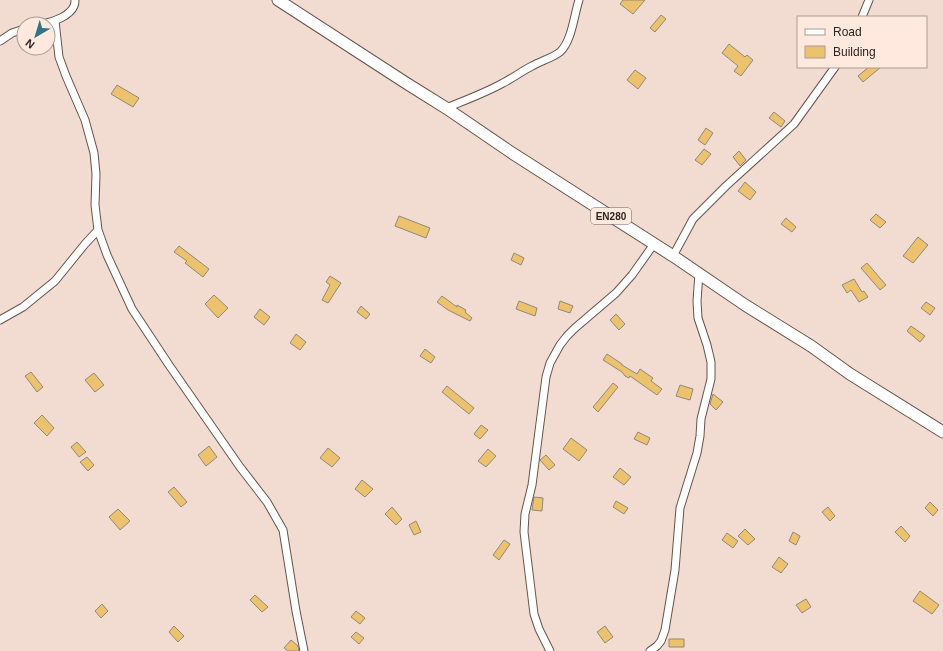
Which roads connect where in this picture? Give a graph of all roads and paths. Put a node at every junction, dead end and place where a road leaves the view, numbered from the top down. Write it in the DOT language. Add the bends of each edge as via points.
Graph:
graph roads {
  1 [pos="75,0"];
  2 [pos="278,0"];
  3 [pos="579,0"];
  4 [pos="869,0"];
  5 [pos="862,16"];
  6 [pos="56,20"];
  7 [pos="56,30"];
  8 [pos="16,32"];
  9 [pos="0,41"];
  10 [pos="834,68"];
  11 [pos="446,108"];
  12 [pos="98,230"];
  13 [pos="654,244"];
  14 [pos="673,256"];
  15 [pos="699,273"];
  16 [pos="0,320"];
  17 [pos="943,432"];
  18 [pos="304,651"];
  19 [pos="550,651"];
  20 [pos="650,651"];
  1 -- 6 [label="street" via="70,12"];
  2 -- 11 [label="main road, EN280"];
  3 -- 11 [label="street" via="569,36 560,51 480,95"];
  4 -- 5 [label="street"];
  7 -- 12 [label="street" via="59,57 85,120 94,153"];
  8 -- 9 [label="street"];
  10 -- 14 [label="street" via="794,124 693,219"];
  11 -- 13 [label="main road, EN280"];
  12 -- 16 [label="street" via="55,281 23,307"];
  12 -- 18 [label="street" via="132,309 168,365 267,502 283,530"];
  13 -- 14 [label="main road, EN280"];
  13 -- 19 [label="street" via="616,293 567,336 550,363 546,377 524,532 534,614"];
  14 -- 15 [label="main road, EN280"];
  15 -- 17 [label="main road, EN280" via="850,374"];
  15 -- 20 [label="street" via="698,318 710,356 711,379 701,419 697,453 680,508 675,570 665,630 661,641"];
}
